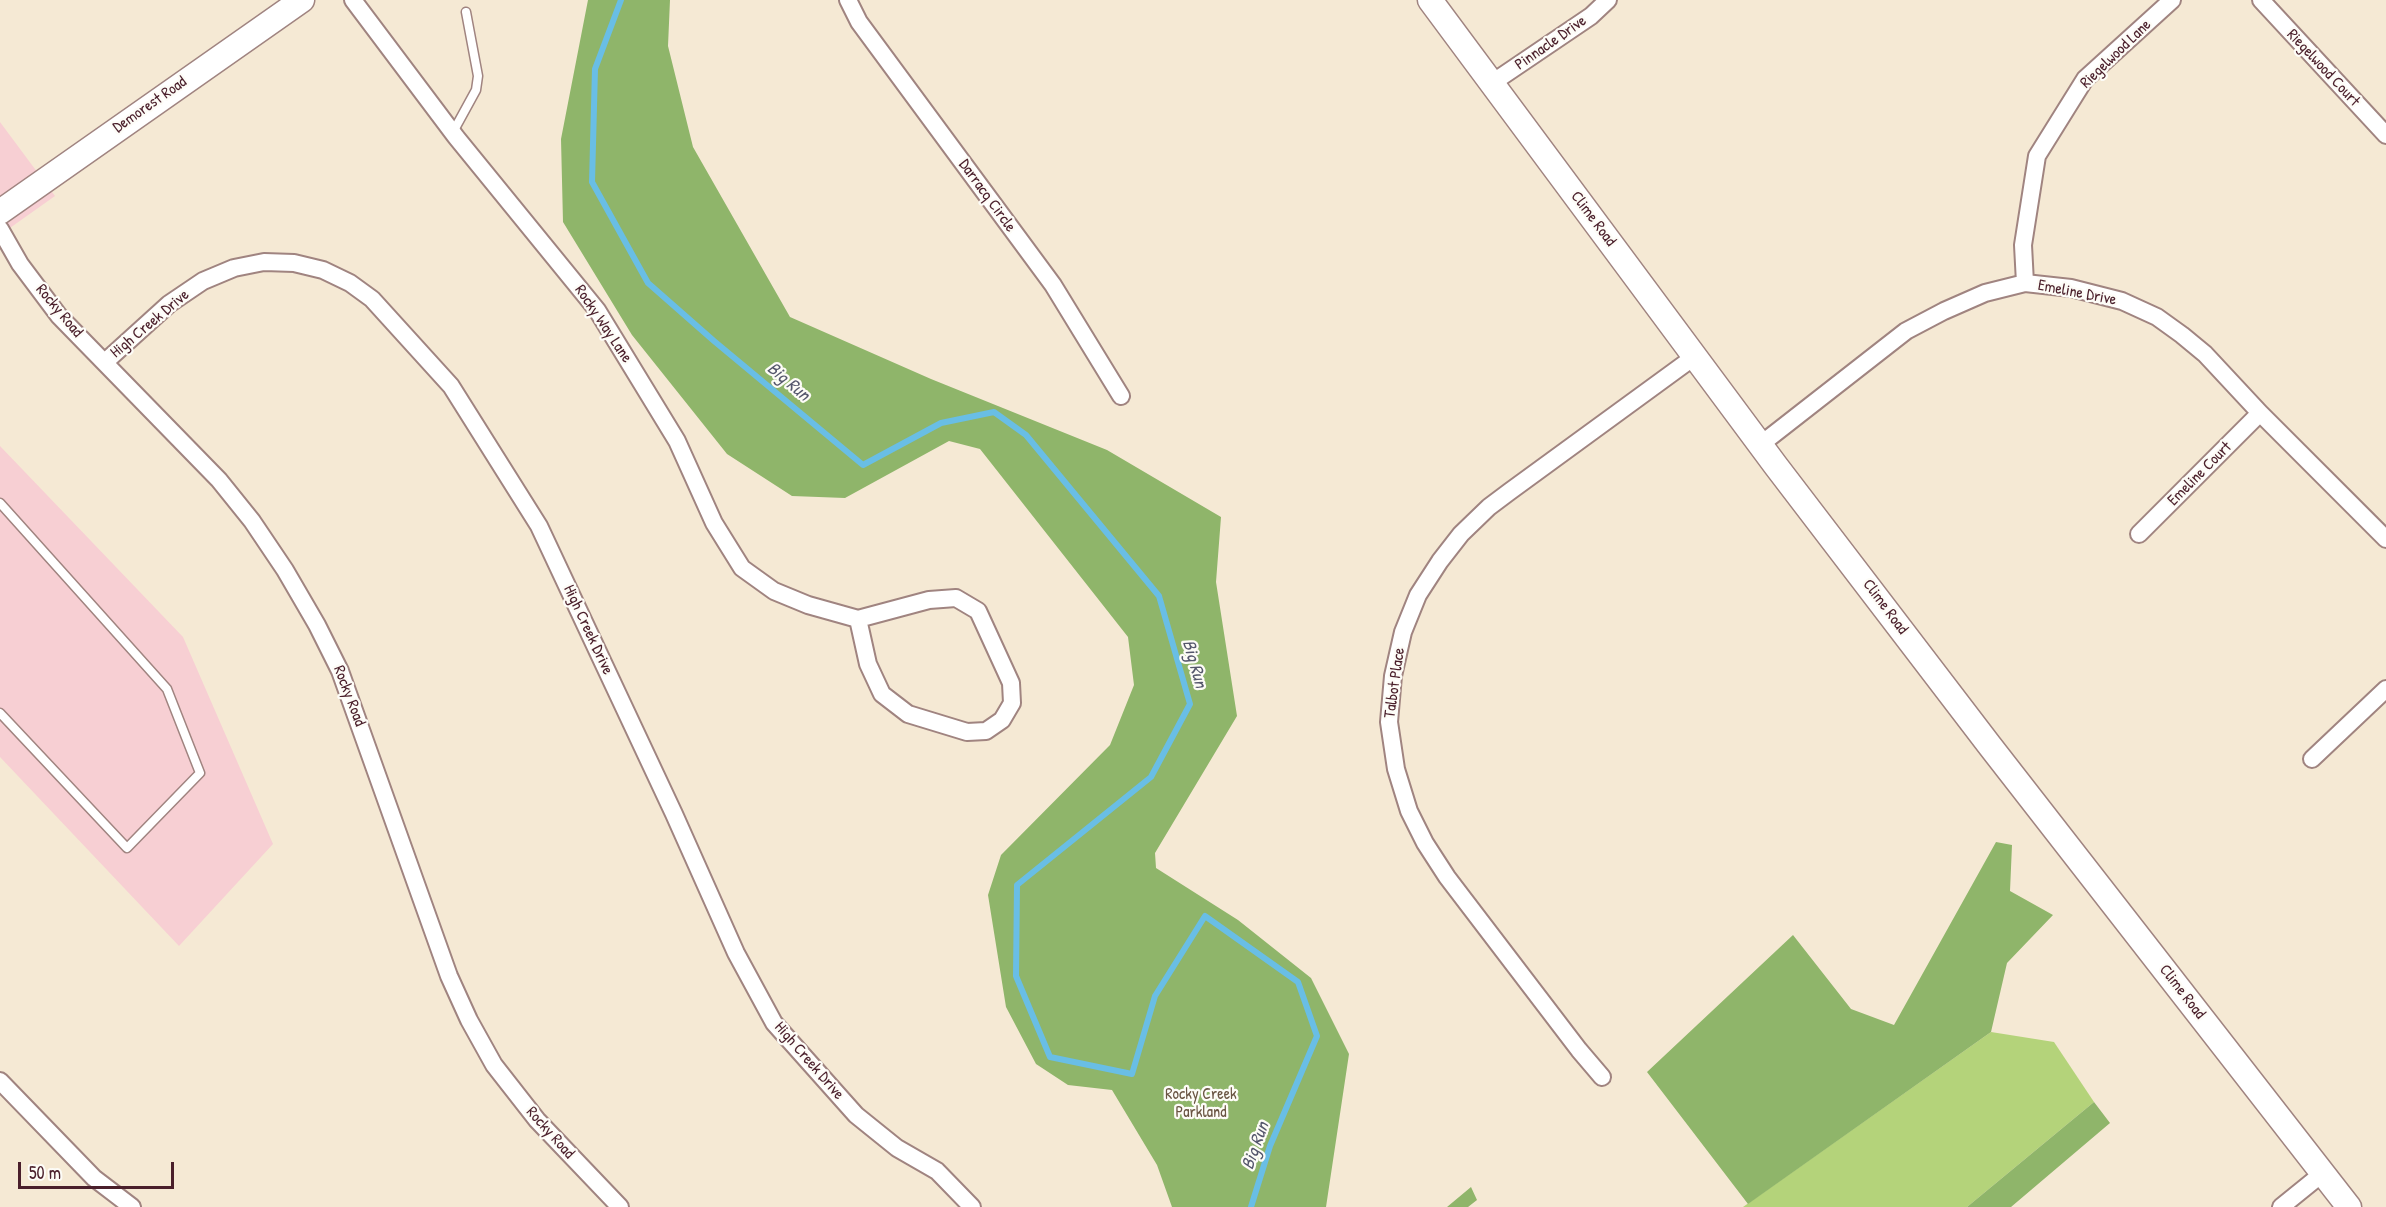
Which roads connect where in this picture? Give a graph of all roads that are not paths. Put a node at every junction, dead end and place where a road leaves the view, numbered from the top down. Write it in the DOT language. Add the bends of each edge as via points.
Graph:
graph roads {
  1 [pos="302,0"];
  2 [pos="353,0"];
  3 [pos="848,0"];
  4 [pos="1430,0"];
  5 [pos="1608,0"];
  6 [pos="2172,0"];
  7 [pos="2261,0"];
  8 [pos="466,12"];
  9 [pos="1492,83"];
  10 [pos="453,132"];
  11 [pos="2386,135"];
  12 [pos="1,214"];
  13 [pos="2025,283"];
  14 [pos="1695,357"];
  15 [pos="105,362"];
  16 [pos="1121,396"];
  17 [pos="2260,413"];
  18 [pos="1760,445"];
  19 [pos="0,503"];
  20 [pos="2139,534"];
  21 [pos="2386,539"];
  22 [pos="858,619"];
  23 [pos="2386,689"];
  24 [pos="0,713"];
  25 [pos="2312,759"];
  26 [pos="1602,1077"];
  27 [pos="0,1081"];
  28 [pos="2323,1173"];
  29 [pos="132,1207"];
  30 [pos="620,1207"];
  31 [pos="972,1207"];
  32 [pos="2281,1207"];
  33 [pos="2349,1207"];
  1 -- 12 [label="main road, Demorest Road"];
  2 -- 10 [label="street, Rocky Way Lane"];
  3 -- 16 [label="street, Darracq Circle" via="859,22 1053,285"];
  4 -- 9 [label="main road, Clime Road"];
  5 -- 9 [label="street, Pinnacle Drive" via="1591,16"];
  6 -- 13 [label="street, Riegelwood Lane" via="2085,79 2037,156 2023,245"];
  7 -- 11 [label="street, Riegelwood Court"];
  8 -- 10 [label="lane" via="478,76 476,90"];
  9 -- 14 [label="main road, Clime Road"];
  10 -- 22 [label="street, Rocky Way Lane" via="597,310 676,441 714,522 742,568 774,591"];
  12 -- 15 [label="street, Rocky Road" via="20,264 59,316"];
  13 -- 17 [label="street, Emeline Drive" via="2071,288 2122,301 2157,317 2205,354"];
  13 -- 18 [label="street, Emeline Drive" via="1985,293 1906,331"];
  14 -- 18 [label="main road, Clime Road"];
  14 -- 26 [label="street, Talbot Place" via="1489,507 1461,534 1418,595 1403,632 1393,676 1389,722 1396,769 1409,811 1425,843"];
  15 -- 30 [label="street, Rocky Road" via="219,480 285,570 340,671 448,976 469,1020 494,1065 537,1120"];
  15 -- 31 [label="street, High Creek Drive" via="169,303 202,281 234,268 264,262 294,263 323,270 372,299 451,386 539,526 736,953 774,1023 856,1115 897,1148 937,1171"];
  17 -- 20 [label="street, Emeline Court"];
  17 -- 21 [label="street, Emeline Drive"];
  18 -- 28 [label="main road, Clime Road"];
  19 -- 24 [label="lane" via="167,689 200,773 127,848"];
  22 -- 22 [label="street" via="929,600 956,598 978,611 1011,683 1011,703 1002,720 986,731 967,732 909,714 882,694 868,664"];
  23 -- 25 [label="street"];
  27 -- 29 [label="street" via="94,1178"];
  28 -- 32 [label="street"];
  28 -- 33 [label="main road, Clime Road"];
}
